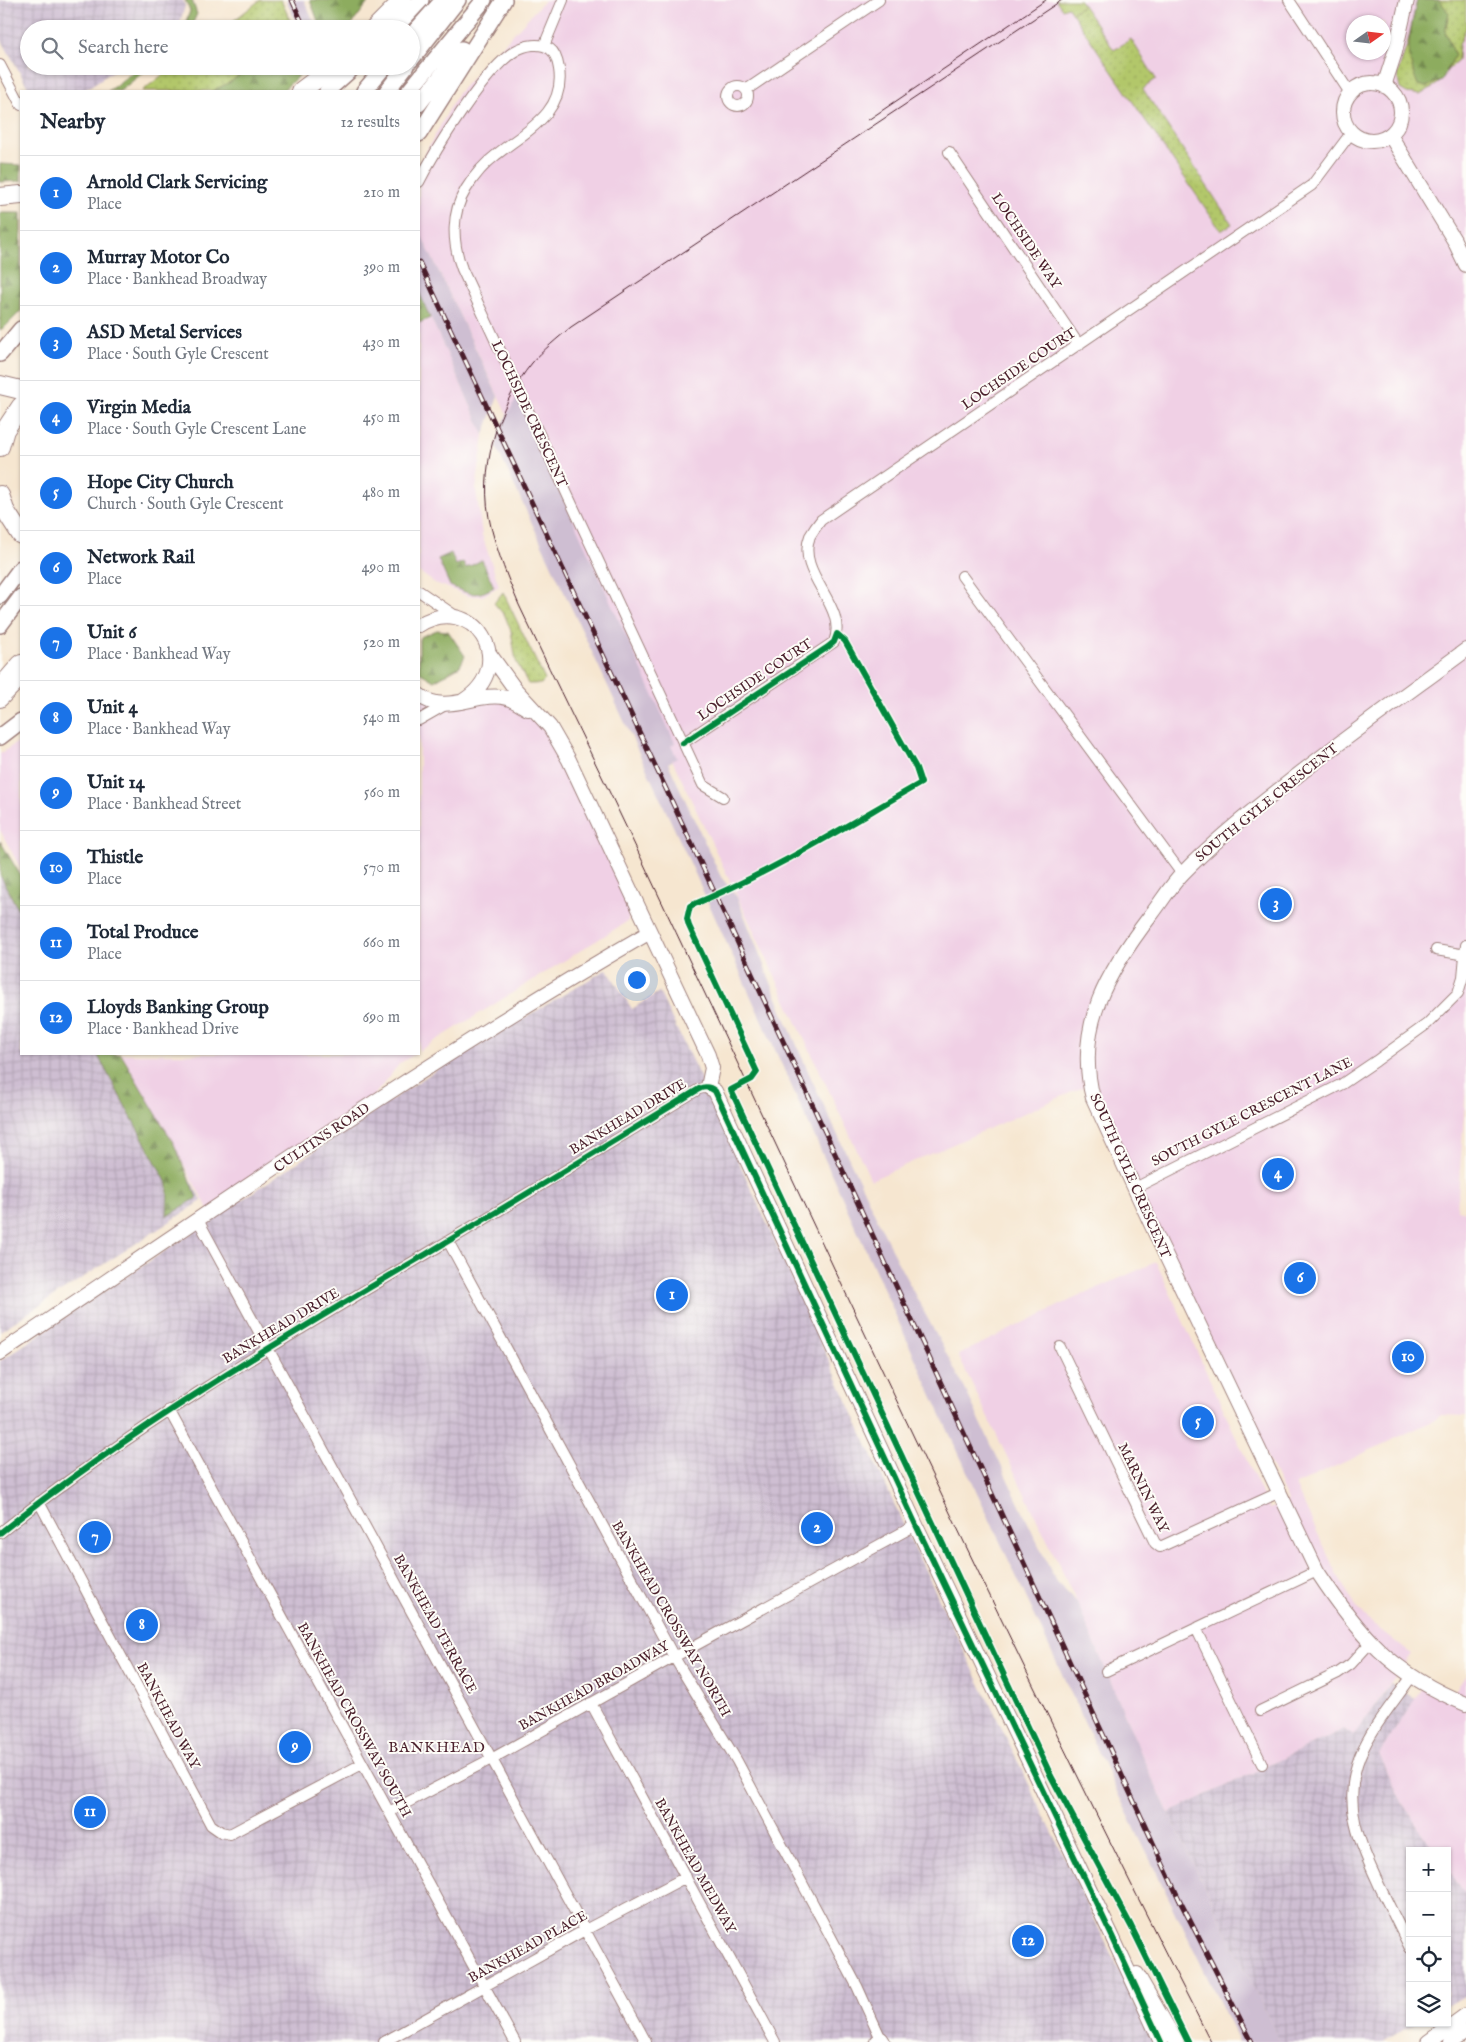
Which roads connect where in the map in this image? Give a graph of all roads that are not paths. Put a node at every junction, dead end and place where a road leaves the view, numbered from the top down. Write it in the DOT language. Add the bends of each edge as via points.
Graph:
graph roads {
  1 [pos="403,0"];
  2 [pos="421,0"];
  3 [pos="443,0"];
  4 [pos="458,0"];
  5 [pos="484,0"];
  6 [pos="503,0"];
  7 [pos="562,0"];
  8 [pos="879,0"];
  9 [pos="1289,0"];
  10 [pos="1407,0"];
  11 [pos="383,20"];
  12 [pos="402,20"];
  13 [pos="420,26"];
  14 [pos="544,46"];
  15 [pos="420,49"];
  16 [pos="0,65"];
  17 [pos="322,75"];
  18 [pos="345,75"];
  19 [pos="377,75"];
  20 [pos="399,75"];
  21 [pos="1384,86"];
  22 [pos="302,90"];
  23 [pos="328,90"];
  24 [pos="365,90"];
  25 [pos="388,90"];
  26 [pos="410,90"];
  27 [pos="746,90"];
  28 [pos="1350,93"];
  29 [pos="420,103"];
  30 [pos="20,104"];
  31 [pos="420,132"];
  32 [pos="1351,133"];
  33 [pos="1390,135"];
  34 [pos="949,152"];
  35 [pos="420,180"];
  36 [pos="20,195"];
  37 [pos="0,196"];
  38 [pos="1466,264"];
  39 [pos="18,333"];
  40 [pos="1079,345"];
  41 [pos="0,354"];
  42 [pos="0,386"];
  43 [pos="20,390"];
  44 [pos="20,408"];
  45 [pos="0,447"];
  46 [pos="0,495"];
  47 [pos="20,533"];
  48 [pos="20,569"];
  49 [pos="962,576"];
  50 [pos="420,592"];
  51 [pos="0,596"];
  52 [pos="20,598"];
  53 [pos="457,617"];
  54 [pos="0,625"];
  55 [pos="420,625"];
  56 [pos="1466,650"];
  57 [pos="490,653"];
  58 [pos="20,665"];
  59 [pos="20,680"];
  60 [pos="0,688"];
  61 [pos="420,696"];
  62 [pos="0,700"];
  63 [pos="463,701"];
  64 [pos="447,704"];
  65 [pos="539,716"];
  66 [pos="420,719"];
  67 [pos="20,723"];
  68 [pos="0,737"];
  69 [pos="683,743"];
  70 [pos="723,798"];
  71 [pos="1182,874"];
  72 [pos="650,932"];
  73 [pos="1466,945"];
  74 [pos="1436,950"];
  75 [pos="1466,955"];
  76 [pos="708,1087"];
  77 [pos="1134,1188"];
  78 [pos="198,1220"];
  79 [pos="448,1242"];
  80 [pos="269,1347"];
  81 [pos="1060,1347"];
  82 [pos="0,1353"];
  83 [pos="170,1410"];
  84 [pos="1280,1492"];
  85 [pos="39,1502"];
  86 [pos="916,1525"];
  87 [pos="0,1533"];
  88 [pos="1317,1570"];
  89 [pos="1196,1628"];
  90 [pos="1371,1642"];
  91 [pos="674,1657"];
  92 [pos="1106,1670"];
  93 [pos="1412,1676"];
  94 [pos="591,1703"];
  95 [pos="1466,1704"];
  96 [pos="1260,1711"];
  97 [pos="493,1758"];
  98 [pos="362,1764"];
  99 [pos="1262,1764"];
  100 [pos="389,1812"];
  101 [pos="686,1877"];
  102 [pos="585,1930"];
  103 [pos="1112,1936"];
  104 [pos="1406,1940"];
  105 [pos="484,1988"];
  106 [pos="1466,2015"];
  107 [pos="1466,2032"];
  108 [pos="880,2041"];
  109 [pos="384,2042"];
  110 [pos="514,2042"];
  111 [pos="646,2042"];
  112 [pos="775,2042"];
  113 [pos="1161,2042"];
  114 [pos="1176,2042"];
  115 [pos="1429,2042"];
  116 [pos="1451,2042"];
  1 -- 11 [label="highway"];
  2 -- 12 [label="main road"];
  3 -- 13 [label="main road"];
  4 -- 15 [label="main road"];
  5 -- 26 [label="main road"];
  6 -- 29 [label="main road"];
  6 -- 31 [label="main road"];
  7 -- 14 [label="street"];
  8 -- 27 [label="street"];
  9 -- 28 [label="street"];
  10 -- 21 [label="street"];
  14 -- 35 [label="street" via="525,47 497,67 455,122"];
  14 -- 69 [label="street, LOCHSIDE CRESCENT" via="552,50 559,67 556,102 538,122 483,166 465,190 455,222 456,254"];
  16 -- 30 [label="street"];
  17 -- 22 [label="highway"];
  18 -- 23 [label="main road"];
  19 -- 24 [label="main road"];
  20 -- 25 [label="main road"];
  21 -- 28 [label="street" via="1362,85"];
  21 -- 33 [label="street" via="1395,95 1400,109 1399,123"];
  28 -- 32 [label="street" via="1342,113"];
  32 -- 33 [label="street" via="1370,141"];
  32 -- 40 [label="street, LOCHSIDE COURT" via="1312,185"];
  33 -- 38 [label="street"];
  34 -- 40 [label="street, LOCHSIDE WAY"];
  36 -- 37 [label="highway"];
  39 -- 41 [label="main road"];
  40 -- 69 [label="street, LOCHSIDE COURT" via="821,520 810,537 808,554 835,618 837,634 834,642"];
  42 -- 43 [label="highway"];
  44 -- 45 [label="highway" via="5,430"];
  46 -- 47 [label="highway"];
  48 -- 51 [label="main road"];
  49 -- 71 [label="street"];
  50 -- 53 [label="street"];
  52 -- 54 [label="main road"];
  53 -- 55 [label="street" via="436,617"];
  53 -- 57 [label="street" via="478,630"];
  56 -- 71 [label="street, SOUTH GYLE CRESCENT" via="1313,763"];
  57 -- 63 [label="street" via="484,682"];
  57 -- 65 [label="street"];
  58 -- 60 [label="highway"];
  59 -- 62 [label="street"];
  61 -- 64 [label="street" via="434,703"];
  63 -- 64 [label="street"];
  63 -- 65 [label="street" via="507,698"];
  64 -- 66 [label="street"];
  65 -- 72 [label="street" via="560,742"];
  67 -- 68 [label="main road"];
  69 -- 70 [label="street, LOCHSIDE CRESCENT" via="703,785"];
  71 -- 77 [label="street, SOUTH GYLE CRESCENT" via="1116,964 1100,998 1090,1033 1088,1080 1093,1098"];
  72 -- 76 [label="street" via="711,1062"];
  72 -- 78 [label="street, CULTINS ROAD" via="412,1077"];
  73 -- 75 [label="street, SOUTH GYLE CRESCENT LANE"];
  74 -- 75 [label="street"];
  75 -- 77 [label="street, SOUTH GYLE CRESCENT LANE" via="1458,993 1427,1024 1367,1068 1342,1084"];
  76 -- 79 [label="street, BANKHEAD DRIVE" via="699,1089"];
  76 -- 86 [label="street, BANKHEAD DRIVE" via="715,1091"];
  77 -- 84 [label="street, SOUTH GYLE CRESCENT"];
  78 -- 80 [label="street, BANKHEAD TERRACE"];
  78 -- 82 [label="street, CULTINS ROAD"];
  79 -- 80 [label="street, BANKHEAD DRIVE"];
  79 -- 91 [label="street, BANKHEAD CROSSWAY NORTH"];
  80 -- 83 [label="street, BANKHEAD DRIVE"];
  80 -- 97 [label="street, BANKHEAD TERRACE"];
  81 -- 84 [label="street, MARNIN WAY" via="1155,1543 1160,1547"];
  83 -- 85 [label="street, BANKHEAD DRIVE"];
  83 -- 98 [label="street, BANKHEAD CROSSWAY SOUTH"];
  84 -- 88 [label="street, SOUTH GYLE CRESCENT"];
  85 -- 87 [label="street, BANKHEAD DRIVE"];
  85 -- 98 [label="street, BANKHEAD WAY" via="211,1825 230,1834"];
  86 -- 91 [label="street, BANKHEAD BROADWAY"];
  86 -- 103 [label="street, BANKHEAD DRIVE"];
  88 -- 89 [label="street"];
  88 -- 90 [label="street, SOUTH GYLE CRESCENT" via="1342,1609"];
  89 -- 92 [label="street"];
  89 -- 99 [label="street"];
  90 -- 93 [label="street, SOUTH GYLE CRESCENT"];
  90 -- 96 [label="street" via="1338,1673"];
  91 -- 94 [label="street, BANKHEAD BROADWAY"];
  91 -- 108 [label="street, BANKHEAD CROSSWAY NORTH" via="738,1760 856,1986"];
  93 -- 95 [label="street, SOUTH GYLE CRESCENT" via="1439,1693"];
  93 -- 104 [label="street" via="1361,1754 1355,1769 1353,1796 1356,1831 1363,1850"];
  94 -- 97 [label="street, BANKHEAD BROADWAY"];
  94 -- 101 [label="street, BANKHEAD MEDWAY"];
  97 -- 100 [label="street, BANKHEAD BROADWAY"];
  97 -- 102 [label="street, BANKHEAD TERRACE"];
  98 -- 100 [label="street, BANKHEAD CROSSWAY SOUTH"];
  100 -- 105 [label="street, BANKHEAD CROSSWAY SOUTH"];
  101 -- 102 [label="street, BANKHEAD PLACE"];
  101 -- 112 [label="street, BANKHEAD MEDWAY"];
  102 -- 105 [label="street, BANKHEAD PLACE"];
  102 -- 111 [label="street, BANKHEAD TERRACE"];
  103 -- 113 [label="street, BANKHEAD DRIVE"];
  103 -- 114 [label="street, BANKHEAD DRIVE"];
  105 -- 109 [label="street, BANKHEAD PLACE"];
  105 -- 110 [label="street, BANKHEAD CROSSWAY SOUTH"];
  106 -- 115 [label="street"];
  107 -- 116 [label="street"];
}
